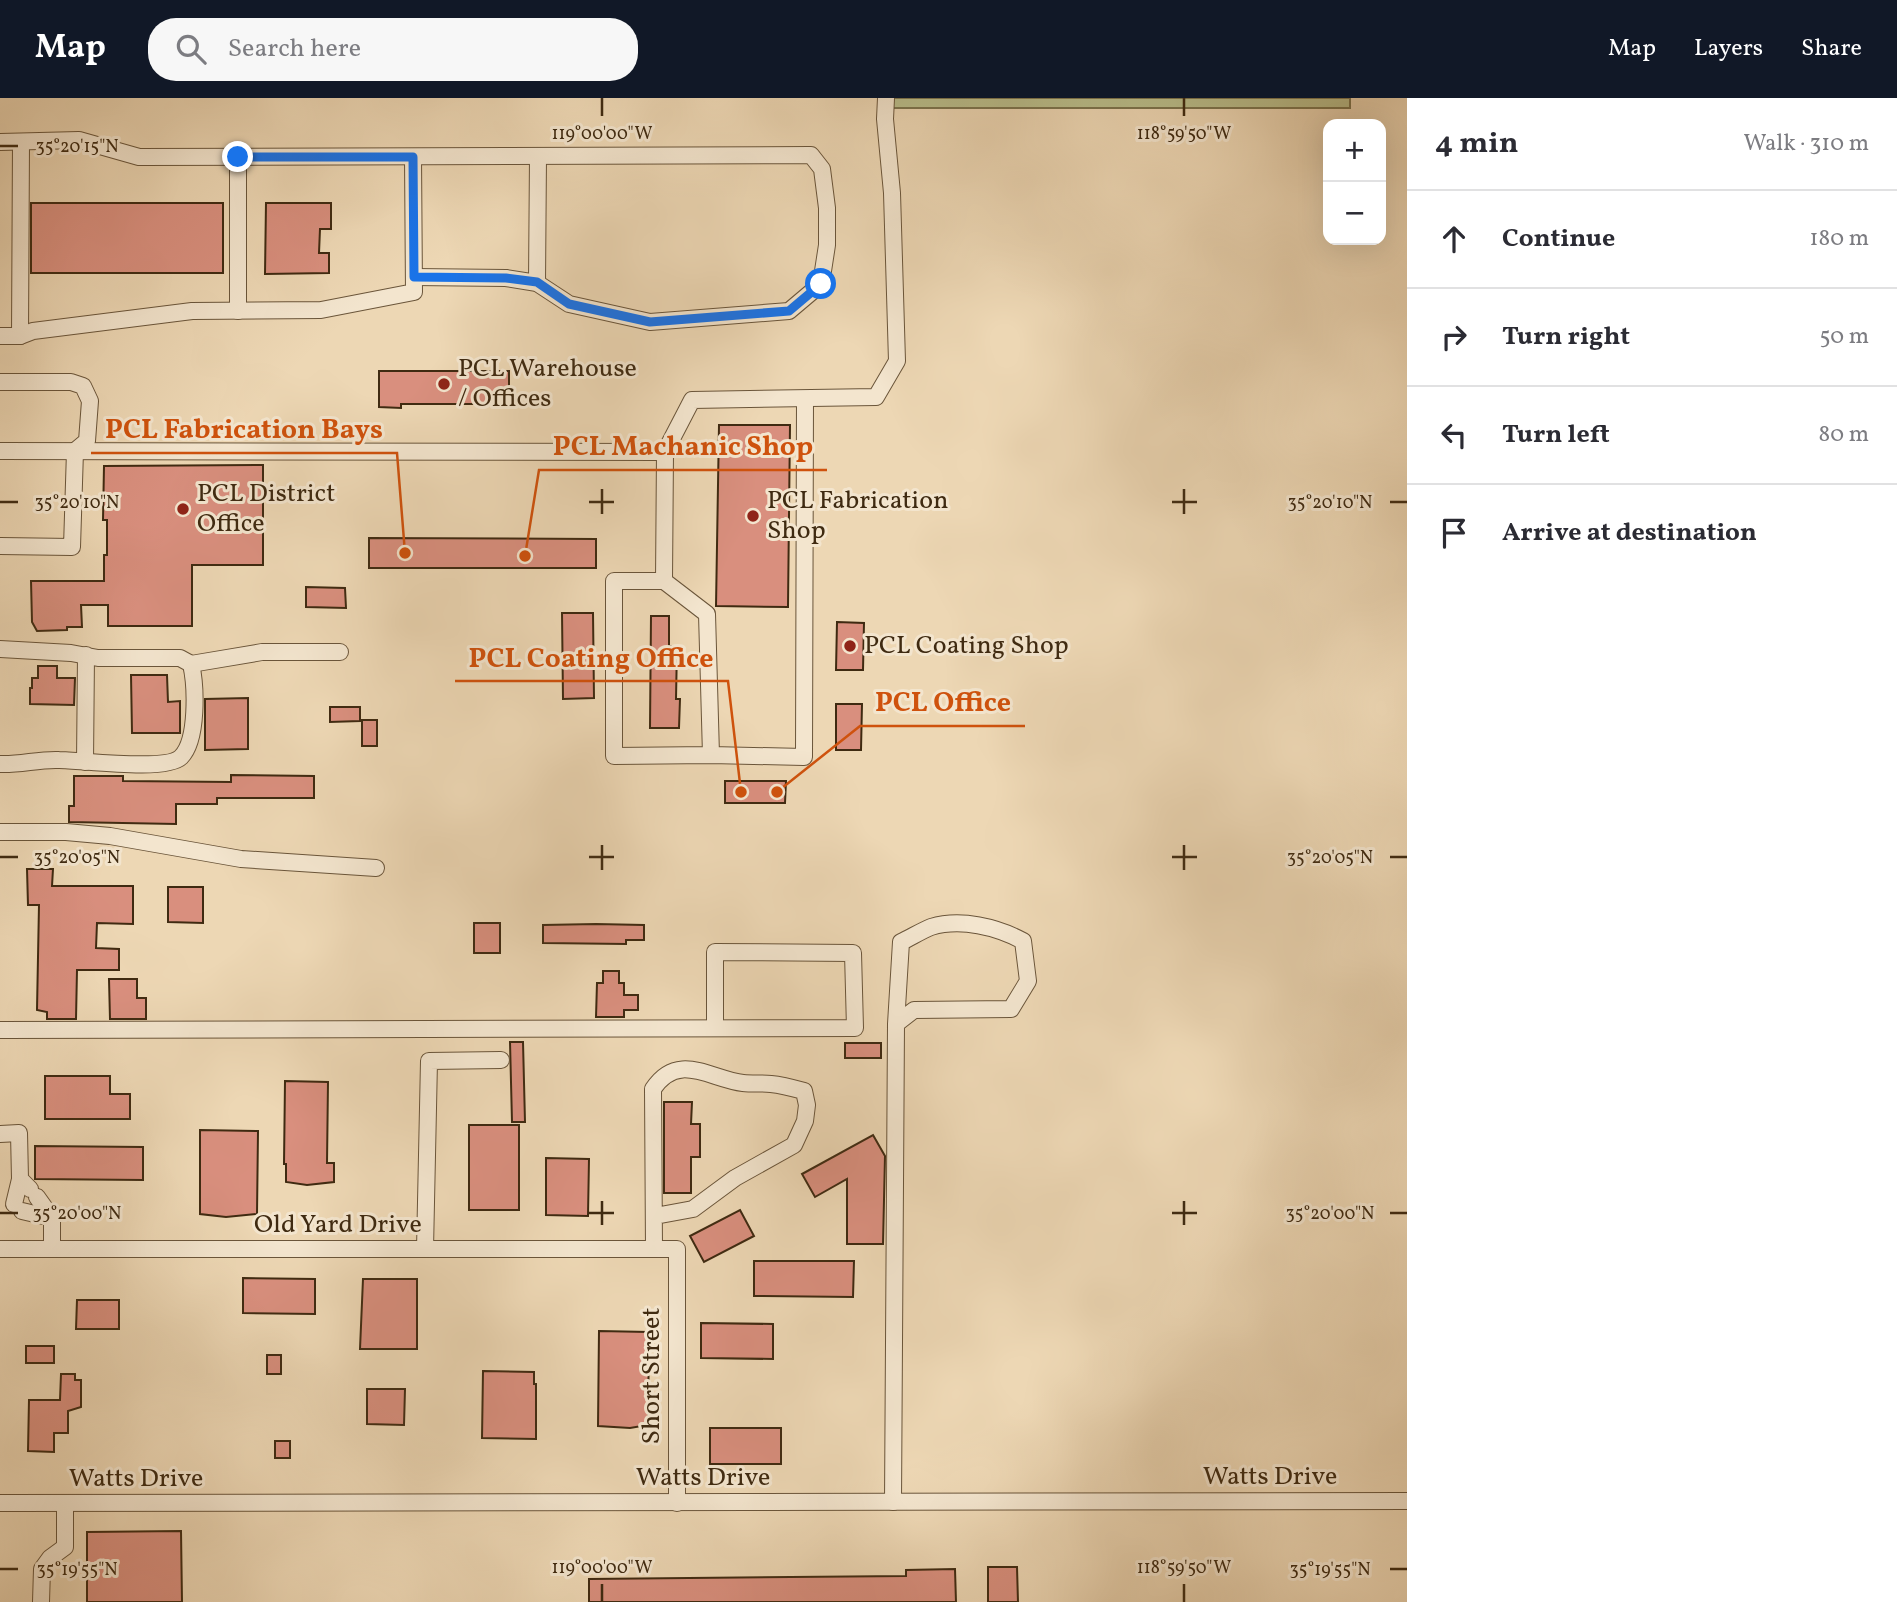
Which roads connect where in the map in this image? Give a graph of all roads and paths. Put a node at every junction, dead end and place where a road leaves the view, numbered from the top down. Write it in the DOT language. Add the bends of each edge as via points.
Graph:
graph roads {
  1 [pos="886,98"];
  2 [pos="0,142"];
  3 [pos="20,142"];
  4 [pos="238,157"];
  5 [pos="413,157"];
  6 [pos="537,157"];
  7 [pos="414,277"];
  8 [pos="537,282"];
  9 [pos="238,312"];
  10 [pos="0,336"];
  11 [pos="20,336"];
  12 [pos="0,382"];
  13 [pos="806,398"];
  14 [pos="75,451"];
  15 [pos="0,452"];
  16 [pos="665,452"];
  17 [pos="0,546"];
  18 [pos="664,581"];
  19 [pos="0,649"];
  20 [pos="340,652"];
  21 [pos="86,655"];
  22 [pos="191,664"];
  23 [pos="711,755"];
  24 [pos="85,762"];
  25 [pos="0,764"];
  26 [pos="0,832"];
  27 [pos="376,868"];
  28 [pos="896,1024"];
  29 [pos="715,1028"];
  30 [pos="0,1030"];
  31 [pos="501,1060"];
  32 [pos="0,1134"];
  33 [pos="29,1188"];
  34 [pos="655,1216"];
  35 [pos="52,1218"];
  36 [pos="0,1249"];
  37 [pos="52,1249"];
  38 [pos="425,1249"];
  39 [pos="654,1249"];
  40 [pos="677,1249"];
  41 [pos="1407,1501"];
  42 [pos="893,1502"];
  43 [pos="0,1503"];
  44 [pos="65,1503"];
  45 [pos="677,1503"];
  46 [pos="41,1602"];
  1 -- 13 [label="street" via="897,361 876,397"];
  2 -- 3 [label="street"];
  3 -- 4 [label="street" via="79,140 139,157"];
  3 -- 11 [label="street"];
  4 -- 5 [label="street"];
  4 -- 9 [label="street"];
  5 -- 6 [label="street"];
  5 -- 7 [label="street"];
  6 -- 8 [label="street"];
  6 -- 8 [label="street" via="811,155 822,169 827,208 821,284 789,311 650,322 569,304"];
  7 -- 8 [label="street"];
  7 -- 9 [label="street" via="414,292 381,300 321,310"];
  9 -- 11 [label="street" via="192,311"];
  10 -- 11 [label="street"];
  12 -- 14 [label="street" via="83,386 90,401 88,441"];
  13 -- 16 [label="street" via="692,400"];
  13 -- 23 [label="street" via="804,757"];
  14 -- 15 [label="street"];
  14 -- 16 [label="street"];
  14 -- 17 [label="street" via="72,547"];
  16 -- 18 [label="street"];
  18 -- 23 [label="street" via="707,614"];
  18 -- 23 [label="street" via="614,581 614,757"];
  19 -- 21 [label="street"];
  20 -- 22 [label="street" via="262,652"];
  21 -- 22 [label="street" via="180,658"];
  21 -- 24 [label="street"];
  22 -- 24 [label="street" via="196,686 191,732 182,756 172,763"];
  24 -- 25 [label="street"];
  26 -- 27 [label="street" via="99,835 241,859"];
  28 -- 28 [label="street" via="914,1010 1011,1009 1028,981 1023,941 1001,929 965,924 932,927 901,942"];
  28 -- 42 [label="street"];
  29 -- 29 [label="street" via="855,1028 853,953 715,952"];
  29 -- 30 [label="street"];
  31 -- 38 [label="street" via="429,1061"];
  32 -- 33 [label="street" via="19,1133"];
  33 -- 35 [label="street"];
  33 -- 35 [label="street" via="18,1207"];
  34 -- 34 [label="street" via="653,1088 661,1076 692,1069 742,1083 804,1091 805,1121 794,1145 735,1178 693,1209"];
  34 -- 39 [label="street"];
  35 -- 37 [label="street"];
  36 -- 37 [label="street, Old Yard Drive"];
  37 -- 38 [label="street, Old Yard Drive"];
  38 -- 39 [label="street, Old Yard Drive"];
  39 -- 40 [label="street, Old Yard Drive"];
  40 -- 45 [label="street, Short Street"];
  41 -- 42 [label="street, Watts Drive"];
  42 -- 45 [label="street, Watts Drive"];
  43 -- 44 [label="street, Watts Drive"];
  44 -- 45 [label="street, Watts Drive"];
  44 -- 46 [label="street" via="65,1547 42,1569"];
}
